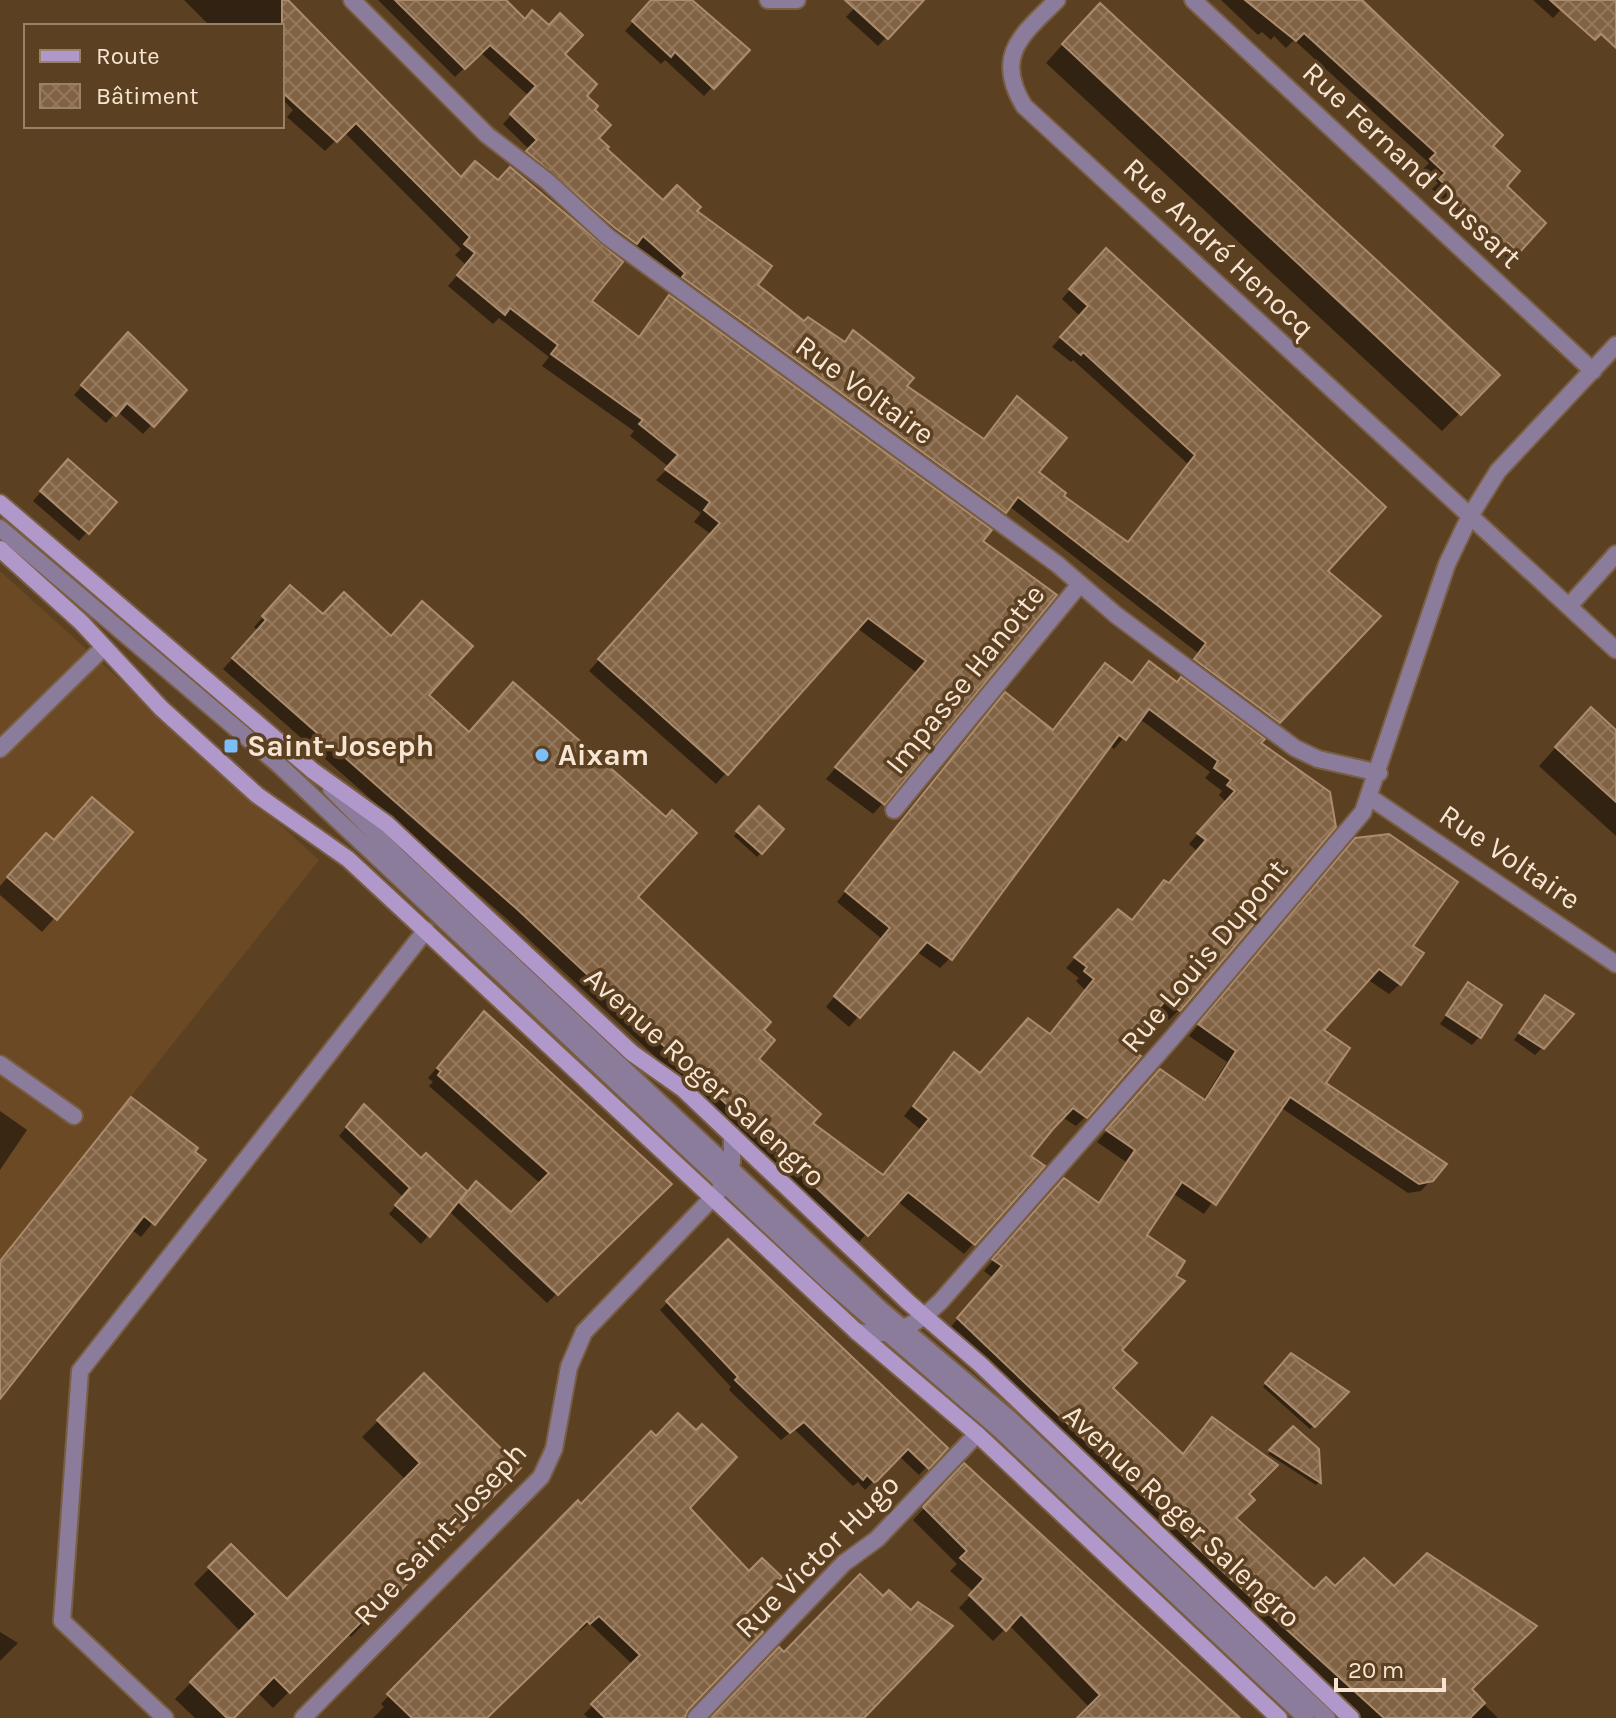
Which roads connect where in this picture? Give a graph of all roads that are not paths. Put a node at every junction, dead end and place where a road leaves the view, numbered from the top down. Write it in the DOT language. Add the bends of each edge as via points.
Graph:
graph roads {
  1 [pos="352,0"];
  2 [pos="768,0"];
  3 [pos="797,0"];
  4 [pos="1057,0"];
  5 [pos="1193,0"];
  6 [pos="1616,345"];
  7 [pos="1593,371"];
  8 [pos="0,503"];
  9 [pos="1470,516"];
  10 [pos="0,528"];
  11 [pos="0,549"];
  12 [pos="1616,554"];
  13 [pos="1080,584"];
  14 [pos="1569,606"];
  15 [pos="104,647"];
  16 [pos="1616,650"];
  17 [pos="0,749"];
  18 [pos="313,771"];
  19 [pos="1379,773"];
  20 [pos="1371,798"];
  21 [pos="894,810"];
  22 [pos="426,930"];
  23 [pos="1616,964"];
  24 [pos="0,1064"];
  25 [pos="74,1116"];
  26 [pos="732,1135"];
  27 [pos="727,1176"];
  28 [pos="713,1198"];
  29 [pos="926,1317"];
  30 [pos="904,1330"];
  31 [pos="857,1332"];
  32 [pos="886,1335"];
  33 [pos="977,1434"];
  34 [pos="165,1718"];
  35 [pos="303,1718"];
  36 [pos="696,1718"];
  37 [pos="1279,1718"];
  38 [pos="1306,1718"];
  39 [pos="1327,1718"];
  40 [pos="1351,1718"];
  1 -- 13 [label="street, Rue Voltaire" via="487,135 608,237"];
  2 -- 3 [label="street"];
  4 -- 9 [label="street, Rue André Henocq" via="1026,31 1010,60 1015,91 1024,106"];
  5 -- 7 [label="street, Rue Fernand Dussart"];
  6 -- 7 [label="street, Rue Louis Dupont"];
  7 -- 9 [label="street, Rue Louis Dupont" via="1498,471"];
  8 -- 18 [label="main road, Avenue Roger Salengro"];
  9 -- 14 [label="street"];
  9 -- 19 [label="street, Rue Louis Dupont" via="1442,578"];
  10 -- 27 [label="street" via="277,763"];
  11 -- 15 [label="main road"];
  12 -- 14 [label="street"];
  13 -- 19 [label="street, Rue Voltaire" via="1295,748"];
  13 -- 21 [label="street, Impasse Hanotte"];
  14 -- 16 [label="street"];
  15 -- 17 [label="street"];
  15 -- 22 [label="main road" via="161,708 257,795 340,852"];
  18 -- 26 [label="main road, Avenue Roger Salengro" via="387,824 632,1053 683,1089"];
  18 -- 27 [label="street"];
  19 -- 20 [label="street, Rue Louis Dupont"];
  20 -- 23 [label="street, Rue Voltaire"];
  20 -- 29 [label="street, Rue Louis Dupont" via="1173,1037"];
  22 -- 28 [label="main road"];
  22 -- 34 [label="street" via="80,1371 62,1621"];
  24 -- 25 [label="street"];
  26 -- 27 [label="street"];
  26 -- 29 [label="main road, Avenue Roger Salengro"];
  27 -- 28 [label="street, Rue Saint-Joseph"];
  27 -- 30 [label="street"];
  27 -- 32 [label="street"];
  28 -- 31 [label="main road"];
  28 -- 35 [label="street, Rue Saint-Joseph" via="584,1332 569,1367 554,1449 541,1477"];
  29 -- 30 [label="street, Rue Louis Dupont"];
  29 -- 40 [label="main road, Avenue Roger Salengro"];
  30 -- 32 [label="street, Rue Louis Dupont"];
  30 -- 39 [label="street" via="1010,1419"];
  31 -- 32 [label="street, Rue Louis Dupont"];
  31 -- 33 [label="main road"];
  32 -- 38 [label="street" via="1000,1430"];
  33 -- 36 [label="street, Rue Victor Hugo"];
  33 -- 37 [label="main road"];
}
